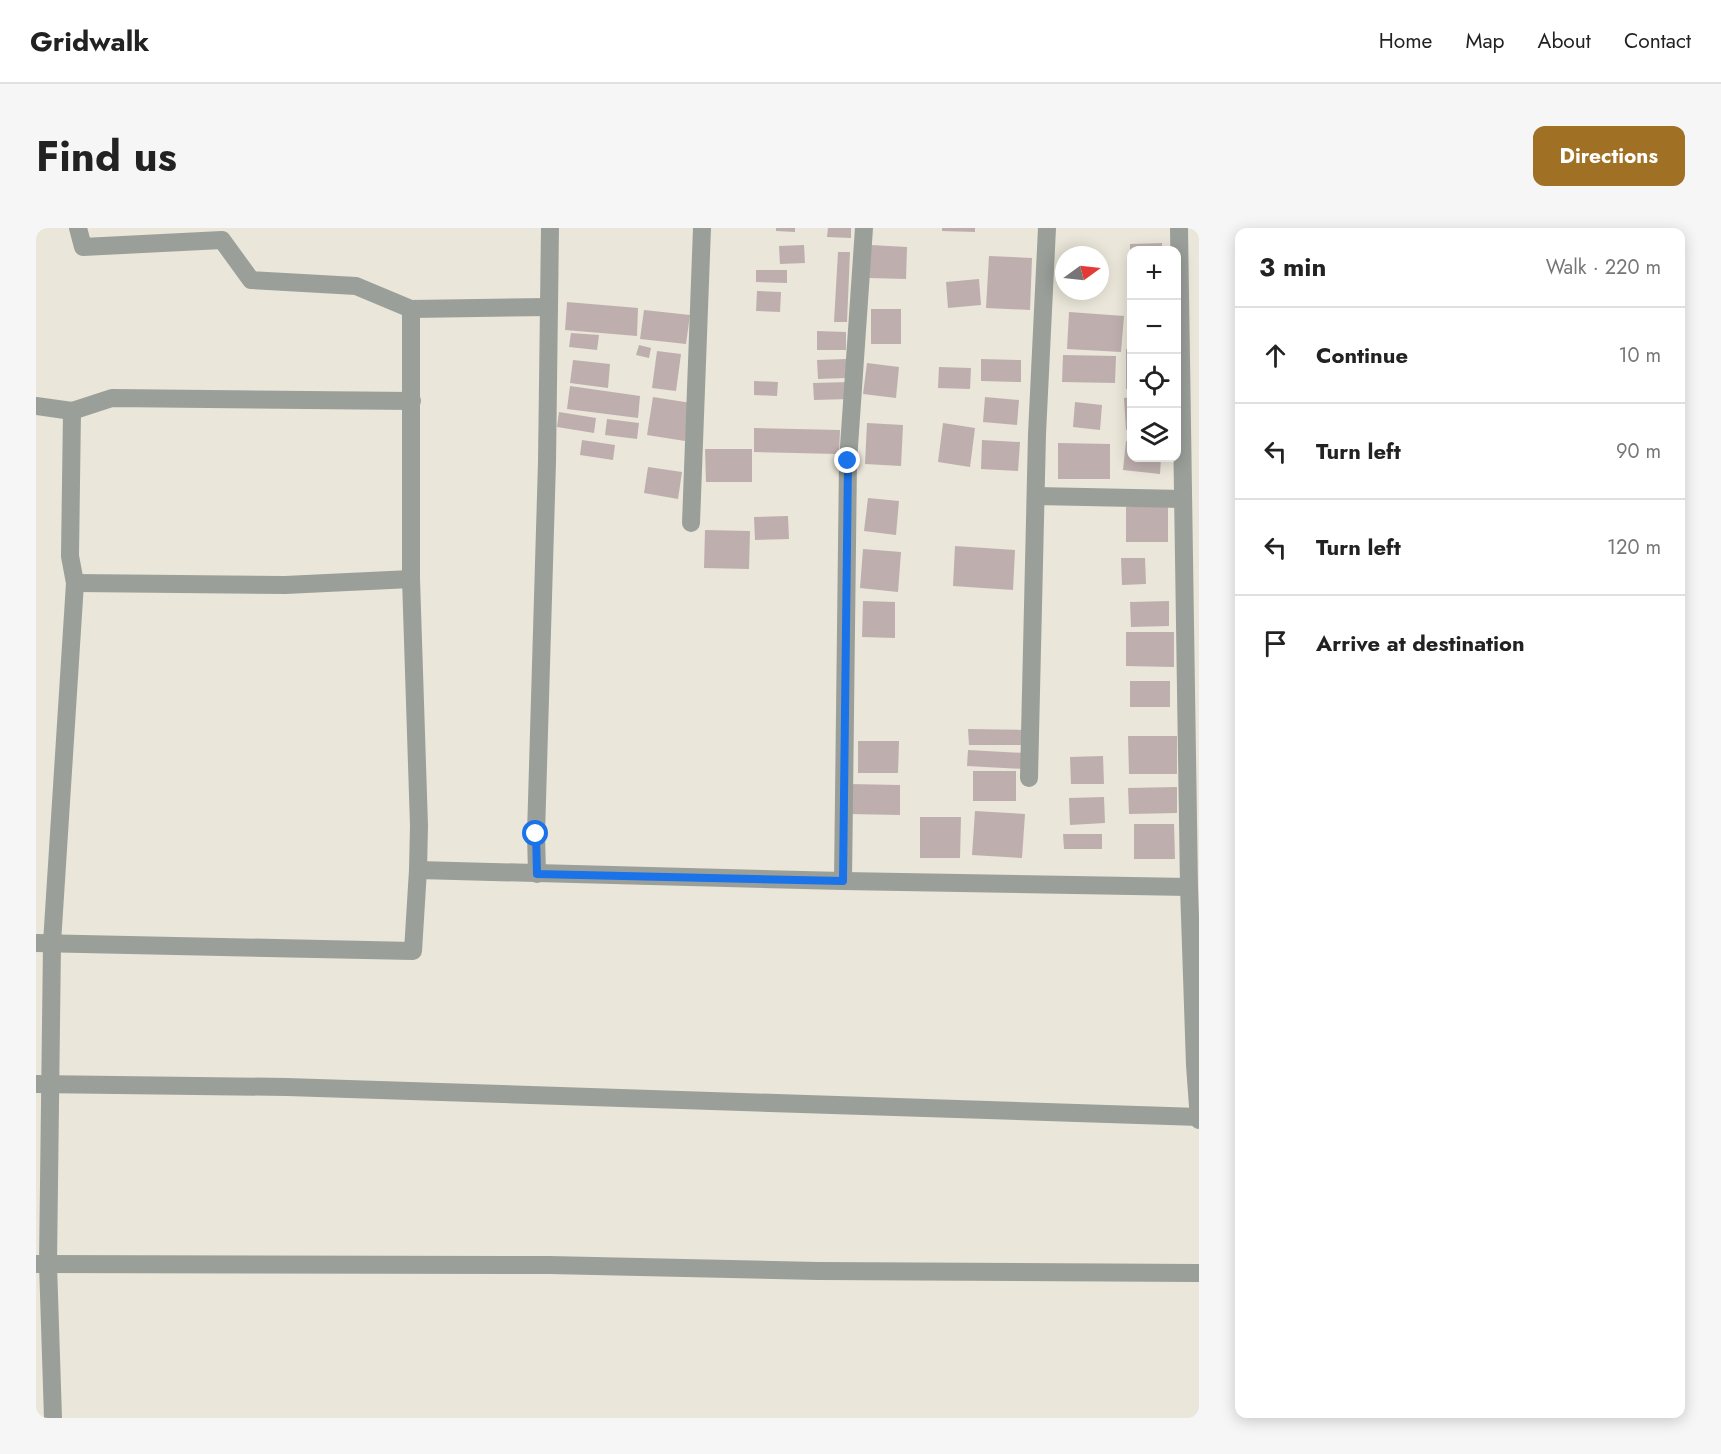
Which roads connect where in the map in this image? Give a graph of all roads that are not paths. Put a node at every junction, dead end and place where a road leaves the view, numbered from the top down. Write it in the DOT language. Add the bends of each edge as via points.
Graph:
graph roads {
  1 [pos="78,228"];
  2 [pos="550,228"];
  3 [pos="702,228"];
  4 [pos="864,228"];
  5 [pos="1047,228"];
  6 [pos="1179,228"];
  7 [pos="549,307"];
  8 [pos="411,309"];
  9 [pos="412,401"];
  10 [pos="36,406"];
  11 [pos="72,411"];
  12 [pos="1036,496"];
  13 [pos="1183,499"];
  14 [pos="691,523"];
  15 [pos="411,579"];
  16 [pos="75,583"];
  17 [pos="1029,778"];
  18 [pos="418,870"];
  19 [pos="537,874"];
  20 [pos="843,881"];
  21 [pos="1190,887"];
  22 [pos="44,943"];
  23 [pos="43,1085"];
  24 [pos="1199,1119"];
  25 [pos="42,1264"];
  26 [pos="1199,1273"];
  27 [pos="53,1418"];
  1 -- 8 [label="street" via="83,247 222,240 251,280 356,286"];
  2 -- 7 [label="street"];
  3 -- 14 [label="street"];
  4 -- 20 [label="street" via="848,461"];
  5 -- 12 [label="street"];
  6 -- 13 [label="street"];
  7 -- 8 [label="street"];
  7 -- 19 [label="street"];
  8 -- 9 [label="street"];
  9 -- 11 [label="street" via="112,398"];
  9 -- 15 [label="street"];
  10 -- 11 [label="street"];
  11 -- 16 [label="street" via="70,556"];
  12 -- 13 [label="street"];
  12 -- 17 [label="street"];
  13 -- 21 [label="street"];
  15 -- 16 [label="street" via="285,585"];
  15 -- 18 [label="street"];
  16 -- 22 [label="street"];
  18 -- 19 [label="street"];
  18 -- 22 [label="street" via="412,951"];
  19 -- 20 [label="street"];
  20 -- 21 [label="street"];
  21 -- 24 [label="street"];
  22 -- 23 [label="street"];
  23 -- 24 [label="street" via="298,1088"];
  23 -- 25 [label="street"];
  25 -- 26 [label="street"];
  25 -- 27 [label="street"];
}
